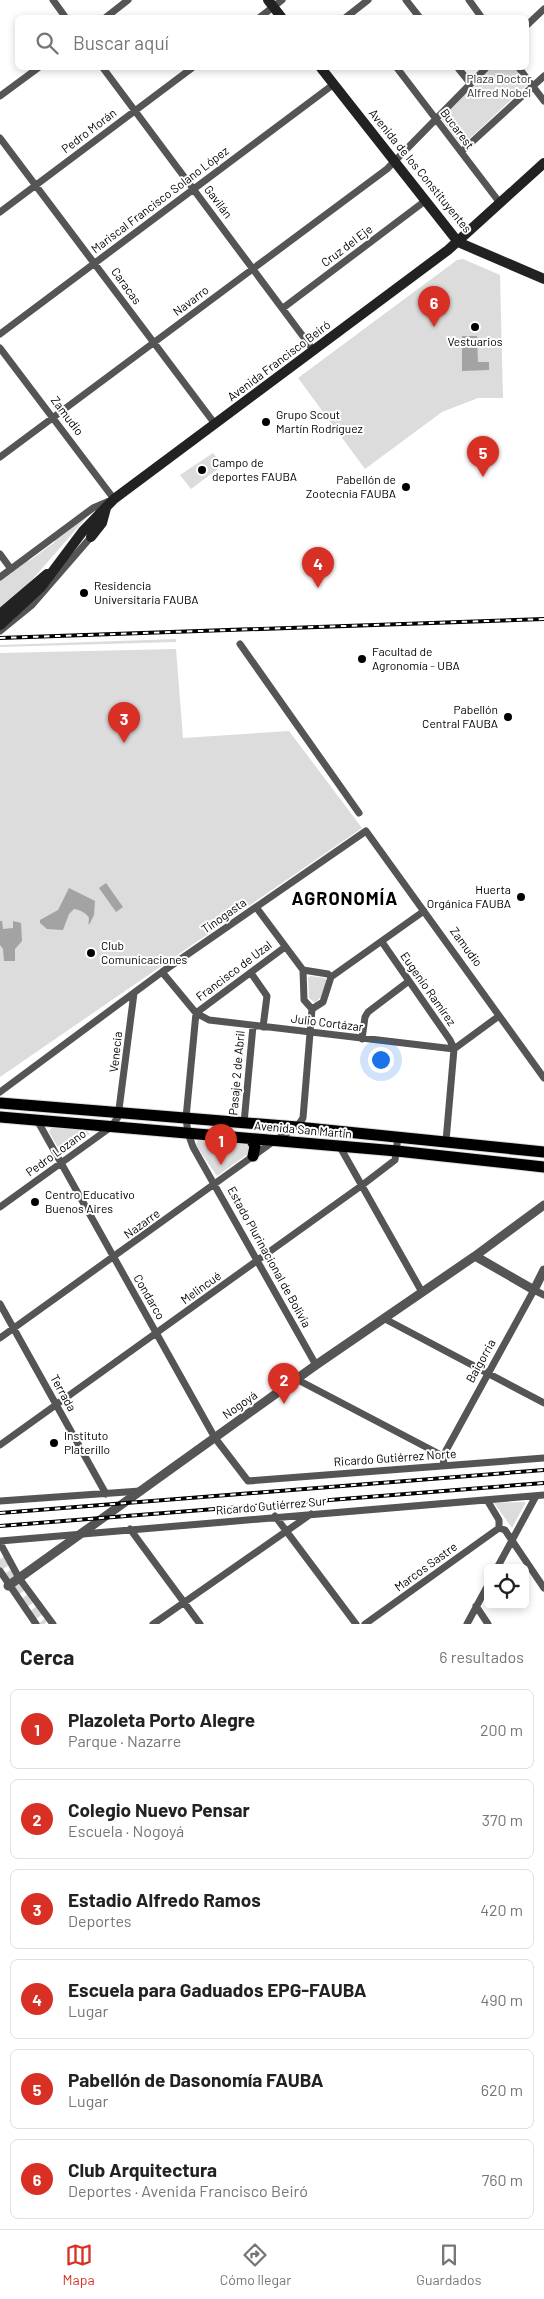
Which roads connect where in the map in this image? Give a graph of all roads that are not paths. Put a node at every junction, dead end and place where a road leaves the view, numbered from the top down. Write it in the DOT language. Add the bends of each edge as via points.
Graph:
graph roads {
  1 [pos="52,0"];
  2 [pos="128,0"];
  3 [pos="368,0"];
  4 [pos="406,0"];
  5 [pos="470,0"];
  6 [pos="274,2"];
  7 [pos="544,9"];
  8 [pos="354,11"];
  9 [pos="64,15"];
  10 [pos="109,15"];
  11 [pos="262,15"];
  12 [pos="280,15"];
  13 [pos="349,15"];
  14 [pos="357,15"];
  15 [pos="418,15"];
  16 [pos="480,15"];
  17 [pos="529,23"];
  18 [pos="35,70"];
  19 [pos="105,70"];
  20 [pos="189,70"];
  21 [pos="323,70"];
  22 [pos="399,70"];
  23 [pos="460,70"];
  24 [pos="484,70"];
  25 [pos="521,70"];
  26 [pos="544,76"];
  27 [pos="334,84"];
  28 [pos="470,84"];
  29 [pos="533,86"];
  30 [pos="0,96"];
  31 [pos="544,100"];
  32 [pos="135,110"];
  33 [pos="436,119"];
  34 [pos="0,138"];
  35 [pos="461,152"];
  36 [pos="394,161"];
  37 [pos="544,163"];
  38 [pos="36,185"];
  39 [pos="194,189"];
  40 [pos="425,202"];
  41 [pos="500,203"];
  42 [pos="0,212"];
  43 [pos="458,242"];
  44 [pos="94,263"];
  45 [pos="253,268"];
  46 [pos="544,280"];
  47 [pos="282,308"];
  48 [pos="0,334"];
  49 [pos="153,343"];
  50 [pos="0,348"];
  51 [pos="314,350"];
  52 [pos="54,418"];
  53 [pos="215,424"];
  54 [pos="0,457"];
  55 [pos="110,503"];
  56 [pos="91,537"];
  57 [pos="0,554"];
  58 [pos="61,562"];
  59 [pos="11,569"];
  60 [pos="0,578"];
  61 [pos="0,614"];
  62 [pos="0,625"];
  63 [pos="0,631"];
  64 [pos="240,644"];
  65 [pos="359,813"];
  66 [pos="366,831"];
  67 [pos="256,907"];
  68 [pos="424,911"];
  69 [pos="382,942"];
  70 [pos="285,947"];
  71 [pos="303,970"];
  72 [pos="162,972"];
  73 [pos="251,973"];
  74 [pos="331,977"];
  75 [pos="409,981"];
  76 [pos="134,993"];
  77 [pos="312,1009"];
  78 [pos="196,1013"];
  79 [pos="500,1016"];
  80 [pos="253,1026"];
  81 [pos="263,1027"];
  82 [pos="311,1033"];
  83 [pos="362,1038"];
  84 [pos="454,1049"];
  85 [pos="544,1078"];
  86 [pos="0,1092"];
  87 [pos="0,1103"];
  88 [pos="120,1113"];
  89 [pos="0,1117"];
  90 [pos="186,1118"];
  91 [pos="37,1120"];
  92 [pos="244,1122"];
  93 [pos="111,1126"];
  94 [pos="297,1127"];
  95 [pos="188,1133"];
  96 [pos="398,1137"];
  97 [pos="251,1139"];
  98 [pos="274,1141"];
  99 [pos="446,1141"];
  100 [pos="340,1147"];
  101 [pos="397,1151"];
  102 [pos="544,1152"];
  103 [pos="253,1156"];
  104 [pos="60,1163"];
  105 [pos="544,1167"];
  106 [pos="215,1184"];
  107 [pos="362,1186"];
  108 [pos="544,1205"];
  109 [pos="0,1207"];
  110 [pos="475,1256"];
  111 [pos="114,1258"];
  112 [pos="258,1260"];
  113 [pos="544,1270"];
  114 [pos="534,1290"];
  115 [pos="422,1292"];
  116 [pos="544,1295"];
  117 [pos="0,1304"];
  118 [pos="385,1319"];
  119 [pos="14,1328"];
  120 [pos="157,1334"];
  121 [pos="0,1338"];
  122 [pos="316,1365"];
  123 [pos="488,1374"];
  124 [pos="298,1380"];
  125 [pos="544,1403"];
  126 [pos="56,1404"];
  127 [pos="215,1438"];
  128 [pos="0,1445"];
  129 [pos="443,1456"];
  130 [pos="544,1458"];
  131 [pos="444,1465"];
  132 [pos="248,1481"];
  133 [pos="140,1491"];
  134 [pos="106,1494"];
  135 [pos="544,1495"];
  136 [pos="536,1496"];
  137 [pos="487,1500"];
  138 [pos="0,1501"];
  139 [pos="312,1514"];
  140 [pos="275,1516"];
  141 [pos="499,1528"];
  142 [pos="130,1529"];
  143 [pos="287,1531"];
  144 [pos="80,1533"];
  145 [pos="512,1540"];
  146 [pos="0,1542"];
  147 [pos="499,1564"];
  148 [pos="0,1571"];
  149 [pos="19,1578"];
  150 [pos="544,1588"];
  151 [pos="4,1589"];
  152 [pos="484,1592"];
  153 [pos="184,1602"];
  154 [pos="476,1606"];
  155 [pos="44,1613"];
  156 [pos="35,1623"];
  157 [pos="53,1624"];
  158 [pos="153,1624"];
  159 [pos="200,1624"];
  160 [pos="356,1624"];
  161 [pos="365,1624"];
  162 [pos="467,1624"];
  163 [pos="488,1624"];
  1 -- 9 [label="street"];
  2 -- 10 [label="street"];
  3 -- 8 [label="street"];
  4 -- 15 [label="street"];
  5 -- 16 [label="street"];
  6 -- 11 [label="street"];
  6 -- 12 [label="main road"];
  7 -- 17 [label="street"];
  8 -- 13 [label="street"];
  8 -- 14 [label="street"];
  18 -- 30 [label="street"];
  19 -- 32 [label="street, Gavilán"];
  20 -- 32 [label="street, Pedro Morán"];
  21 -- 27 [label="main road, Avenida de los Constituyentes"];
  22 -- 33 [label="street, Bucarest"];
  23 -- 28 [label="street"];
  24 -- 28 [label="street, Navarro"];
  25 -- 29 [label="street"];
  26 -- 29 [label="street"];
  27 -- 36 [label="main road, Avenida de los Constituyentes"];
  27 -- 39 [label="street, Mariscal Francisco Solano López"];
  28 -- 33 [label="street, Navarro"];
  29 -- 31 [label="street"];
  29 -- 35 [label="street"];
  32 -- 38 [label="street, Pedro Morán"];
  32 -- 39 [label="street, Gavilán"];
  33 -- 35 [label="street, Bucarest"];
  33 -- 36 [label="street, Navarro"];
  34 -- 38 [label="street, Caracas"];
  35 -- 41 [label="street, Bucarest"];
  36 -- 40 [label="main road, Avenida de los Constituyentes"];
  36 -- 45 [label="street, Navarro"];
  37 -- 41 [label="main road, Avenida Francisco Beiró"];
  38 -- 42 [label="street, Pedro Morán"];
  38 -- 44 [label="street, Caracas"];
  39 -- 44 [label="street, Mariscal Francisco Solano López"];
  39 -- 45 [label="street, Gavilán"];
  40 -- 43 [label="main road, Avenida de los Constituyentes"];
  40 -- 47 [label="street, Cruz del Eje"];
  41 -- 43 [label="main road, Avenida Francisco Beiró"];
  43 -- 46 [label="main road, Avenida de los Constituyentes"];
  43 -- 51 [label="main road, Avenida Francisco Beiró"];
  44 -- 48 [label="street, Mariscal Francisco Solano López"];
  44 -- 49 [label="street, Caracas"];
  45 -- 47 [label="street, Gavilán"];
  45 -- 49 [label="street, Navarro"];
  47 -- 51 [label="street, Gavilán"];
  49 -- 52 [label="street, Navarro"];
  49 -- 53 [label="street, Caracas"];
  50 -- 52 [label="street, Zamudio"];
  51 -- 53 [label="main road, Avenida Francisco Beiró"];
  52 -- 54 [label="street, Navarro"];
  52 -- 55 [label="street, Zamudio"];
  53 -- 55 [label="main road, Avenida Francisco Beiró"];
  55 -- 56 [label="main road" via="102,523"];
  55 -- 58 [label="main road" via="83,531"];
  55 -- 59 [label="street, Avenida Francisco Beiró" via="93,508"];
  56 -- 63 [label="street" via="32,605"];
  57 -- 59 [label="street"];
  58 -- 61 [label="main road"];
  58 -- 62 [label="main road" via="42,587"];
  59 -- 60 [label="street, Avenida Francisco Beiró"];
  64 -- 65 [label="street"];
  66 -- 67 [label="street, Tinogasta"];
  66 -- 68 [label="street, Zamudio"];
  67 -- 70 [label="street"];
  67 -- 72 [label="street, Tinogasta"];
  68 -- 69 [label="street"];
  68 -- 79 [label="street, Zamudio"];
  69 -- 74 [label="street"];
  69 -- 75 [label="street, Eugenio Ramírez"];
  70 -- 71 [label="street"];
  70 -- 73 [label="street, Francisco de Uzal"];
  71 -- 74 [label="street"];
  71 -- 77 [label="street" via="304,1000"];
  72 -- 76 [label="street, Tinogasta"];
  72 -- 78 [label="street"];
  73 -- 78 [label="street, Francisco de Uzal"];
  73 -- 81 [label="street" via="267,996"];
  74 -- 77 [label="street" via="323,1002"];
  75 -- 83 [label="street" via="364,1016"];
  75 -- 84 [label="street, Eugenio Ramírez"];
  76 -- 86 [label="street, Tinogasta"];
  76 -- 88 [label="street, Venecia"];
  77 -- 82 [label="street"];
  78 -- 80 [label="street, Julio Cortázar" via="209,1020"];
  78 -- 90 [label="street, Estado Plurinacional de Bolivia"];
  79 -- 84 [label="street"];
  79 -- 85 [label="street, Zamudio"];
  80 -- 81 [label="street, Julio Cortázar"];
  80 -- 92 [label="street, Pasaje 2 de Abril"];
  81 -- 82 [label="street, Julio Cortázar"];
  82 -- 83 [label="street, Julio Cortázar"];
  82 -- 94 [label="street" via="303,1118"];
  83 -- 84 [label="street, Julio Cortázar"];
  84 -- 99 [label="street"];
  87 -- 88 [label="main road, Avenida San Martín"];
  88 -- 90 [label="main road, Avenida San Martín"];
  88 -- 93 [label="street, Pedro Lozano"];
  89 -- 91 [label="main road, Avenida San Martín"];
  90 -- 92 [label="main road, Avenida San Martín"];
  90 -- 95 [label="street, Estado Plurinacional de Bolivia"];
  91 -- 93 [label="main road, Avenida San Martín"];
  91 -- 104 [label="street, Condarco"];
  92 -- 94 [label="main road, Avenida San Martín"];
  93 -- 95 [label="main road, Avenida San Martín"];
  93 -- 104 [label="street, Pedro Lozano"];
  94 -- 96 [label="main road, Avenida San Martín"];
  94 -- 98 [label="street, Nazarre"];
  95 -- 97 [label="main road, Avenida San Martín"];
  95 -- 106 [label="street, Estado Plurinacional de Bolivia"];
  96 -- 99 [label="main road, Avenida San Martín"];
  96 -- 101 [label="street"];
  97 -- 98 [label="main road, Avenida San Martín"];
  97 -- 103 [label="main road" via="255,1146"];
  98 -- 100 [label="main road, Avenida San Martín"];
  98 -- 103 [label="street, Nazarre"];
  99 -- 102 [label="main road, Avenida San Martín"];
  100 -- 101 [label="main road, Avenida San Martín"];
  100 -- 107 [label="street"];
  101 -- 105 [label="main road, Avenida San Martín"];
  101 -- 107 [label="street, Melincué" via="395,1160"];
  103 -- 106 [label="street, Nazarre"];
  104 -- 109 [label="street, Pedro Lozano"];
  104 -- 111 [label="street, Condarco"];
  106 -- 111 [label="street, Nazarre"];
  106 -- 112 [label="street, Estado Plurinacional de Bolivia"];
  107 -- 112 [label="street, Melincué"];
  107 -- 115 [label="street"];
  108 -- 110 [label="street, Nogoyá"];
  110 -- 114 [label="street"];
  110 -- 115 [label="street, Nogoyá"];
  111 -- 119 [label="street, Nazarre"];
  111 -- 120 [label="street, Condarco"];
  112 -- 120 [label="street, Melincué"];
  112 -- 122 [label="street, Estado Plurinacional de Bolivia"];
  113 -- 114 [label="street, Baigorria"];
  114 -- 116 [label="street"];
  114 -- 123 [label="street, Baigorria"];
  115 -- 118 [label="street, Nogoyá"];
  117 -- 119 [label="street, Terrada"];
  118 -- 122 [label="street, Nogoyá"];
  118 -- 123 [label="street"];
  119 -- 121 [label="street, Nazarre"];
  119 -- 126 [label="street, Terrada"];
  120 -- 126 [label="street, Melincué"];
  120 -- 127 [label="street, Condarco"];
  122 -- 124 [label="street, Nogoyá"];
  123 -- 125 [label="street"];
  123 -- 129 [label="street, Baigorria"];
  124 -- 127 [label="street, Nogoyá"];
  124 -- 129 [label="street"];
  126 -- 128 [label="street, Melincué"];
  126 -- 134 [label="street, Terrada"];
  127 -- 132 [label="street, Condarco"];
  127 -- 133 [label="street, Nogoyá"];
  129 -- 131 [label="street"];
  130 -- 131 [label="street, Ricardo Gutiérrez Norte"];
  131 -- 132 [label="street, Ricardo Gutiérrez Norte"];
  133 -- 134 [label="street"];
  133 -- 144 [label="street, Nogoyá"];
  134 -- 138 [label="street"];
  135 -- 136 [label="street, Ricardo Gutiérrez Sur"];
  136 -- 137 [label="street, Ricardo Gutiérrez Sur"];
  136 -- 145 [label="street"];
  137 -- 139 [label="street, Ricardo Gutiérrez Sur"];
  137 -- 141 [label="street" via="499,1520"];
  139 -- 140 [label="street, Ricardo Gutiérrez Sur"];
  139 -- 143 [label="street"];
  140 -- 142 [label="street, Ricardo Gutiérrez Sur"];
  140 -- 143 [label="street"];
  141 -- 145 [label="street" via="505,1530"];
  141 -- 161 [label="street, Marcos Sastre"];
  142 -- 144 [label="street, Ricardo Gutiérrez Sur"];
  142 -- 153 [label="street"];
  143 -- 153 [label="street"];
  143 -- 160 [label="street"];
  144 -- 146 [label="street, Ricardo Gutiérrez Sur"];
  144 -- 149 [label="street, Nogoyá"];
  145 -- 147 [label="street"];
  145 -- 150 [label="street"];
  146 -- 149 [label="street"];
  148 -- 151 [label="street"];
  149 -- 151 [label="street, Nogoyá"];
  149 -- 155 [label="street"];
  151 -- 156 [label="street"];
  152 -- 154 [label="street"];
  153 -- 158 [label="street"];
  153 -- 159 [label="street"];
  154 -- 162 [label="street"];
  154 -- 163 [label="street"];
  155 -- 156 [label="street"];
  155 -- 157 [label="street"];
}
